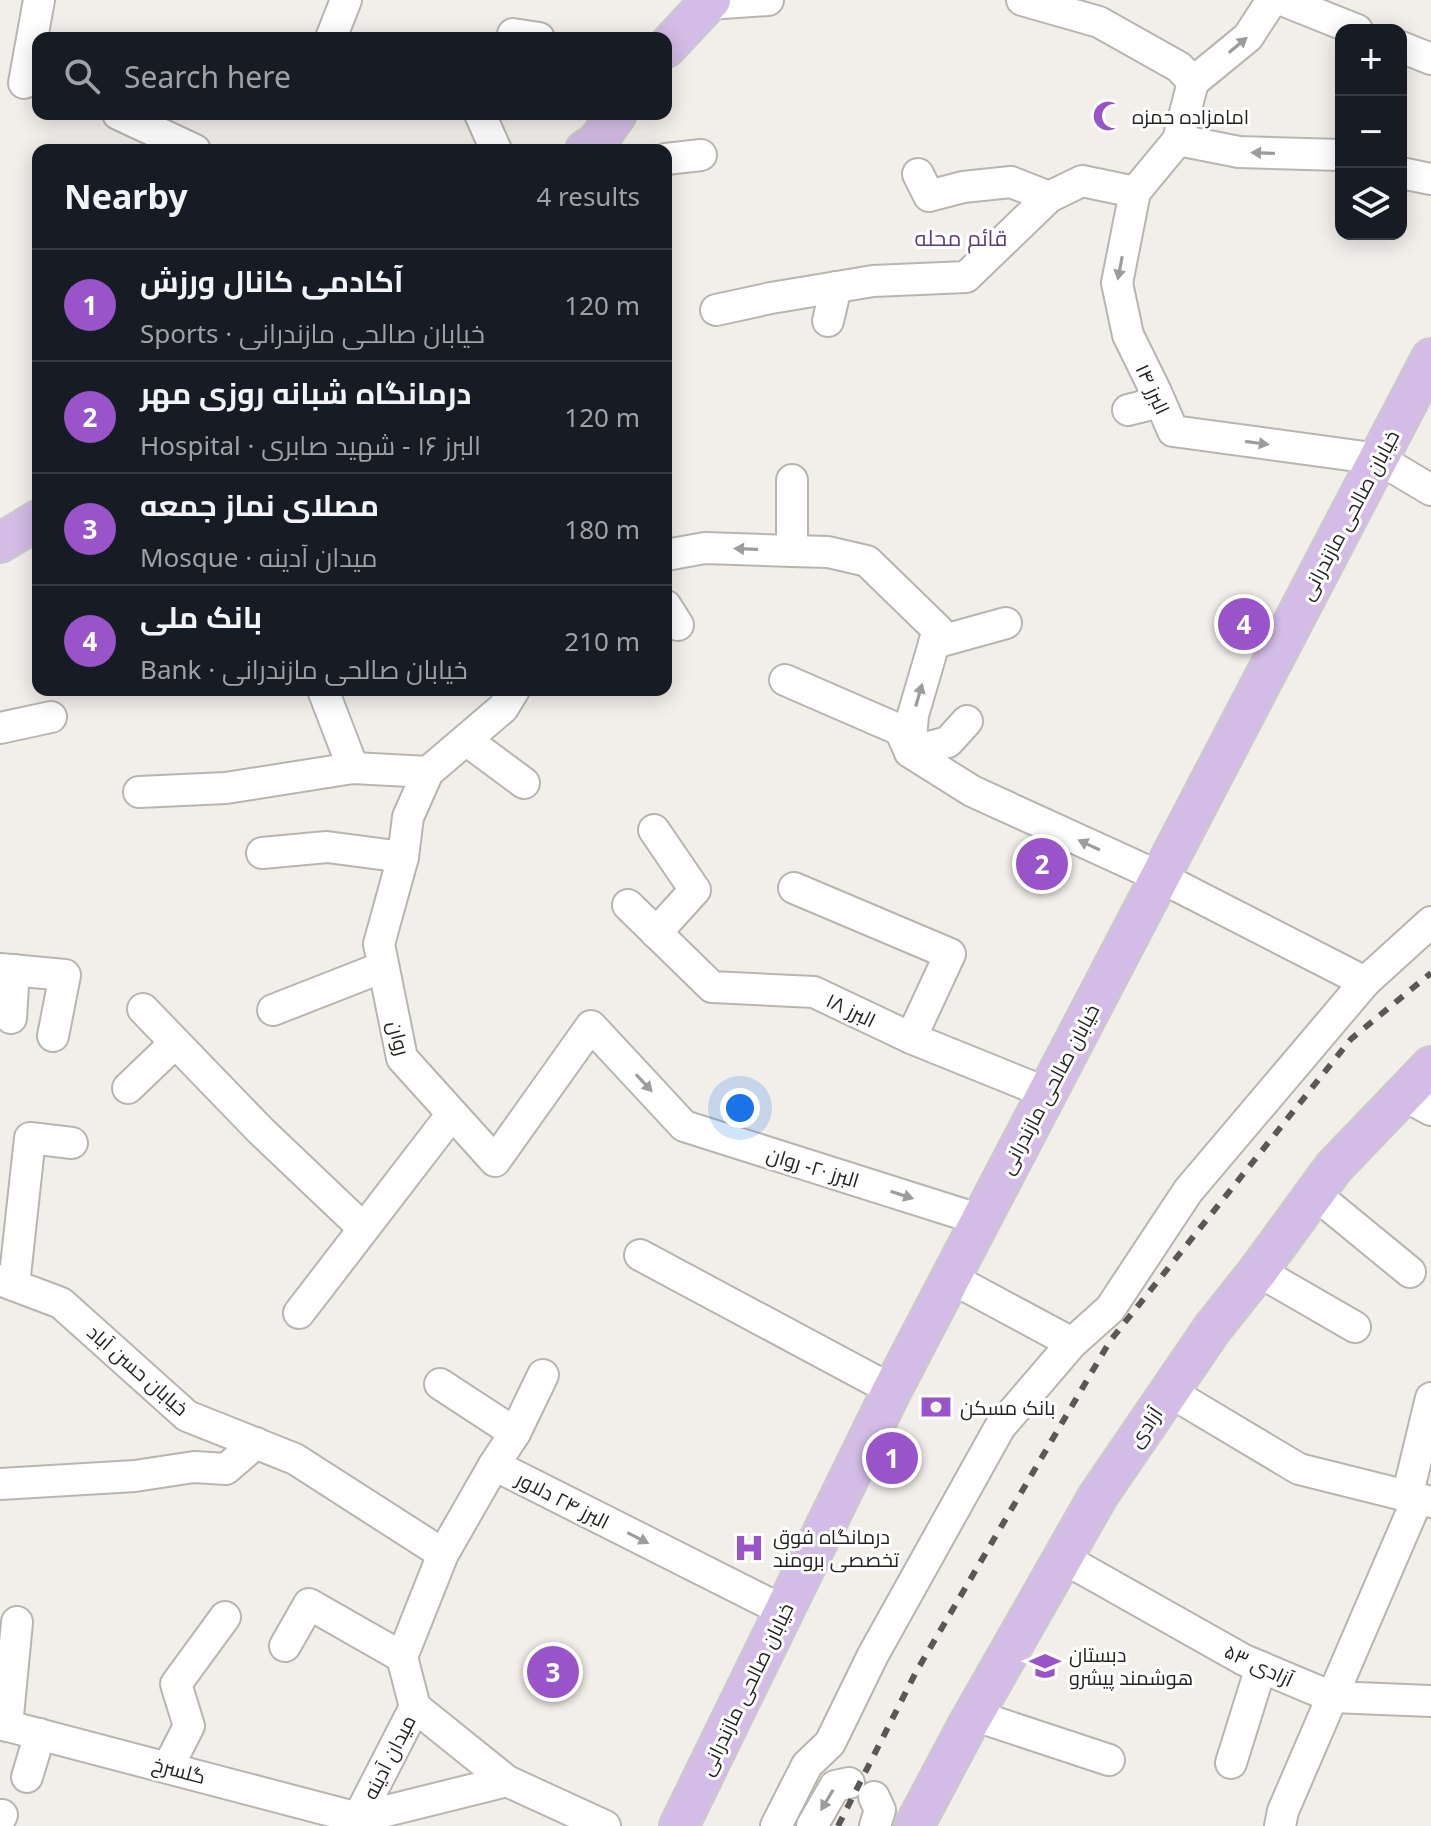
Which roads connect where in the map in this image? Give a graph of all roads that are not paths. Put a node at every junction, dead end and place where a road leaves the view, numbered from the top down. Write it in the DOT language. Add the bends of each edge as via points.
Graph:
graph roads {
  1 [pos="39,0"];
  2 [pos="346,0"];
  3 [pos="768,0"];
  4 [pos="1022,0"];
  5 [pos="1272,0"];
  6 [pos="1282,0"];
  7 [pos="710,2"];
  8 [pos="1095,11"];
  9 [pos="1342,24"];
  10 [pos="32,32"];
  11 [pos="32,32"];
  12 [pos="333,32"];
  13 [pos="672,42"];
  14 [pos="1407,49"];
  15 [pos="1431,59"];
  16 [pos="1193,82"];
  17 [pos="21,83"];
  18 [pos="131,120"];
  19 [pos="483,120"];
  20 [pos="1178,140"];
  21 [pos="182,144"];
  22 [pos="493,144"];
  23 [pos="701,155"];
  24 [pos="1335,155"];
  25 [pos="672,158"];
  26 [pos="918,174"];
  27 [pos="1407,174"];
  28 [pos="1431,179"];
  29 [pos="1135,192"];
  30 [pos="1049,197"];
  31 [pos="836,287"];
  32 [pos="716,310"];
  33 [pos="828,321"];
  34 [pos="1431,358"];
  35 [pos="1160,402"];
  36 [pos="1128,410"];
  37 [pos="1379,459"];
  38 [pos="792,480"];
  39 [pos="1431,490"];
  40 [pos="32,524"];
  41 [pos="0,543"];
  42 [pos="792,551"];
  43 [pos="672,554"];
  44 [pos="1006,623"];
  45 [pos="934,643"];
  46 [pos="785,680"];
  47 [pos="325,696"];
  48 [pos="510,696"];
  49 [pos="51,717"];
  50 [pos="967,721"];
  51 [pos="0,728"];
  52 [pos="466,740"];
  53 [pos="910,752"];
  54 [pos="353,768"];
  55 [pos="428,772"];
  56 [pos="524,783"];
  57 [pos="139,792"];
  58 [pos="654,830"];
  59 [pos="262,853"];
  60 [pos="403,857"];
  61 [pos="1160,877"];
  62 [pos="794,888"];
  63 [pos="628,905"];
  64 [pos="1431,922"];
  65 [pos="656,933"];
  66 [pos="383,967"];
  67 [pos="7,970"];
  68 [pos="1365,982"];
  69 [pos="143,1009"];
  70 [pos="273,1010"];
  71 [pos="11,1018"];
  72 [pos="591,1026"];
  73 [pos="53,1036"];
  74 [pos="911,1038"];
  75 [pos="175,1043"];
  76 [pos="1431,1066"];
  77 [pos="128,1088"];
  78 [pos="1047,1093"];
  79 [pos="1417,1103"];
  80 [pos="452,1114"];
  81 [pos="72,1143"];
  82 [pos="1315,1194"];
  83 [pos="981,1220"];
  84 [pos="363,1228"];
  85 [pos="640,1255"];
  86 [pos="1258,1271"];
  87 [pos="1410,1272"];
  88 [pos="951,1278"];
  89 [pos="7,1282"];
  90 [pos="299,1313"];
  91 [pos="1355,1327"];
  92 [pos="1072,1343"];
  93 [pos="543,1375"];
  94 [pos="440,1384"];
  95 [pos="892,1390"];
  96 [pos="1170,1392"];
  97 [pos="1431,1398"];
  98 [pos="515,1433"];
  99 [pos="256,1443"];
  100 [pos="494,1465"];
  101 [pos="0,1484"];
  102 [pos="1418,1500"];
  103 [pos="443,1554"];
  104 [pos="1063,1558"];
  105 [pos="784,1611"];
  106 [pos="225,1617"];
  107 [pos="17,1622"];
  108 [pos="285,1646"];
  109 [pos="402,1657"];
  110 [pos="1261,1667"];
  111 [pos="1332,1697"];
  112 [pos="1431,1701"];
  113 [pos="415,1707"];
  114 [pos="973,1715"];
  115 [pos="4,1725"];
  116 [pos="40,1734"];
  117 [pos="1109,1760"];
  118 [pos="1231,1763"];
  119 [pos="168,1767"];
  120 [pos="27,1777"];
  121 [pos="507,1781"];
  122 [pos="866,1802"];
  123 [pos="355,1822"];
  124 [pos="605,1826"];
  125 [pos="679,1826"];
  126 [pos="776,1826"];
  127 [pos="812,1826"];
  128 [pos="914,1826"];
  129 [pos="1280,1826"];
  1 -- 11 [label="street"];
  2 -- 12 [label="street"];
  3 -- 7 [label="street"];
  4 -- 8 [label="street"];
  16 -- 5 [label="street, one-way" via="1248,37"];
  6 -- 9 [label="street"];
  7 -- 13 [label="main road"];
  8 -- 16 [label="street"];
  10 -- 17 [label="street"];
  14 -- 15 [label="street"];
  16 -- 20 [label="street"];
  18 -- 21 [label="street"];
  19 -- 22 [label="street"];
  24 -- 20 [label="street, one-way" via="1239,152"];
  20 -- 29 [label="street, البرز ۱۴"];
  23 -- 25 [label="street"];
  26 -- 30 [label="street" via="929,196 1011,182"];
  27 -- 28 [label="street"];
  29 -- 30 [label="street" via="1082,181"];
  29 -- 35 [label="street, البرز ۱۴, one-way" via="1117,283 1128,335"];
  30 -- 31 [label="street" via="966,277"];
  31 -- 32 [label="street"];
  31 -- 33 [label="street"];
  34 -- 37 [label="main road, خیابان صالحی مازندرانی"];
  35 -- 36 [label="street"];
  35 -- 37 [label="street, البرز ۱۴, one-way" via="1171,438"];
  37 -- 39 [label="street"];
  37 -- 61 [label="main road, خیابان صالحی مازندرانی"];
  38 -- 42 [label="street"];
  40 -- 41 [label="main road"];
  42 -- 43 [label="street, one-way" via="705,548"];
  42 -- 45 [label="street" via="867,561 938,630"];
  44 -- 45 [label="street"];
  53 -- 45 [label="street, one-way" via="913,715"];
  46 -- 53 [label="street" via="900,730"];
  47 -- 54 [label="street"];
  48 -- 52 [label="street, روان"];
  49 -- 51 [label="street"];
  50 -- 53 [label="street" via="948,742"];
  52 -- 55 [label="street, روان"];
  52 -- 56 [label="street"];
  61 -- 53 [label="street, one-way" via="972,791"];
  54 -- 55 [label="street"];
  54 -- 57 [label="street" via="226,788"];
  55 -- 60 [label="street, روان" via="408,817"];
  58 -- 65 [label="street" via="695,890"];
  59 -- 60 [label="street" via="327,847"];
  60 -- 66 [label="street, روان" via="379,944"];
  61 -- 68 [label="street"];
  61 -- 78 [label="main road, خیابان صالحی مازندرانی"];
  62 -- 74 [label="street" via="950,954"];
  63 -- 65 [label="street, البرز ۱۸"];
  64 -- 68 [label="street"];
  65 -- 74 [label="street, البرز ۱۸" via="712,987 814,992"];
  66 -- 70 [label="street"];
  66 -- 80 [label="street, روان" via="402,1058"];
  67 -- 71 [label="street"];
  67 -- 73 [label="street" via="65,975"];
  68 -- 92 [label="street" via="1188,1191 1110,1309"];
  69 -- 75 [label="street"];
  72 -- 80 [label="street, روان" via="495,1161"];
  72 -- 83 [label="street, البرز ۲۰- روان, one-way" via="684,1126"];
  74 -- 78 [label="street, البرز ۱۸"];
  75 -- 77 [label="street"];
  75 -- 84 [label="street"];
  76 -- 79 [label="main road, آزادی"];
  78 -- 83 [label="main road, خیابان صالحی مازندرانی"];
  79 -- 82 [label="main road, آزادی" via="1334,1167"];
  80 -- 84 [label="street"];
  81 -- 89 [label="street" via="30,1138"];
  82 -- 86 [label="main road, آزادی"];
  82 -- 87 [label="street"];
  83 -- 88 [label="main road, خیابان صالحی مازندرانی"];
  84 -- 90 [label="street"];
  85 -- 95 [label="street"];
  86 -- 91 [label="street"];
  86 -- 96 [label="main road, آزادی"];
  88 -- 92 [label="street"];
  88 -- 95 [label="main road, خیابان صالحی مازندرانی"];
  89 -- 99 [label="street, خیابان حسن آباد" via="61,1303 187,1416"];
  92 -- 126 [label="street" via="1000,1427 830,1743 807,1765"];
  93 -- 98 [label="street"];
  94 -- 98 [label="street"];
  95 -- 105 [label="main road, خیابان صالحی مازندرانی"];
  96 -- 102 [label="street" via="1299,1469"];
  96 -- 104 [label="main road, آزادی" via="1098,1496"];
  97 -- 102 [label="street"];
  98 -- 100 [label="street"];
  99 -- 101 [label="street" via="226,1469 194,1467"];
  99 -- 103 [label="street, خیابان حسن آباد" via="295,1459"];
  100 -- 103 [label="street, البرز ۲۴ دلاور"];
  100 -- 105 [label="street, البرز ۲۴ دلاور, one-way"];
  102 -- 111 [label="street"];
  103 -- 109 [label="street, البرز ۲۴ دلاور"];
  104 -- 110 [label="street, آزادی ۵۳"];
  104 -- 114 [label="main road, آزادی"];
  105 -- 125 [label="main road, خیابان صالحی مازندرانی"];
  106 -- 119 [label="street" via="176,1684 189,1726"];
  107 -- 115 [label="street"];
  108 -- 109 [label="street" via="309,1604"];
  109 -- 113 [label="street"];
  110 -- 111 [label="street, آزادی ۵۳"];
  110 -- 118 [label="street"];
  111 -- 112 [label="street"];
  111 -- 129 [label="street"];
  113 -- 121 [label="street, میدان آدینه"];
  113 -- 123 [label="street, میدان آدینه"];
  114 -- 117 [label="street"];
  114 -- 128 [label="main road, آزادی"];
  115 -- 116 [label="street, گلسرخ"];
  116 -- 119 [label="street, گلسرخ"];
  116 -- 120 [label="street"];
  119 -- 123 [label="street, گلسرخ"];
  121 -- 123 [label="street, میدان آدینه"];
  121 -- 124 [label="street"];
  122 -- 127 [label="street, one-way" via="835,1786"];
}
